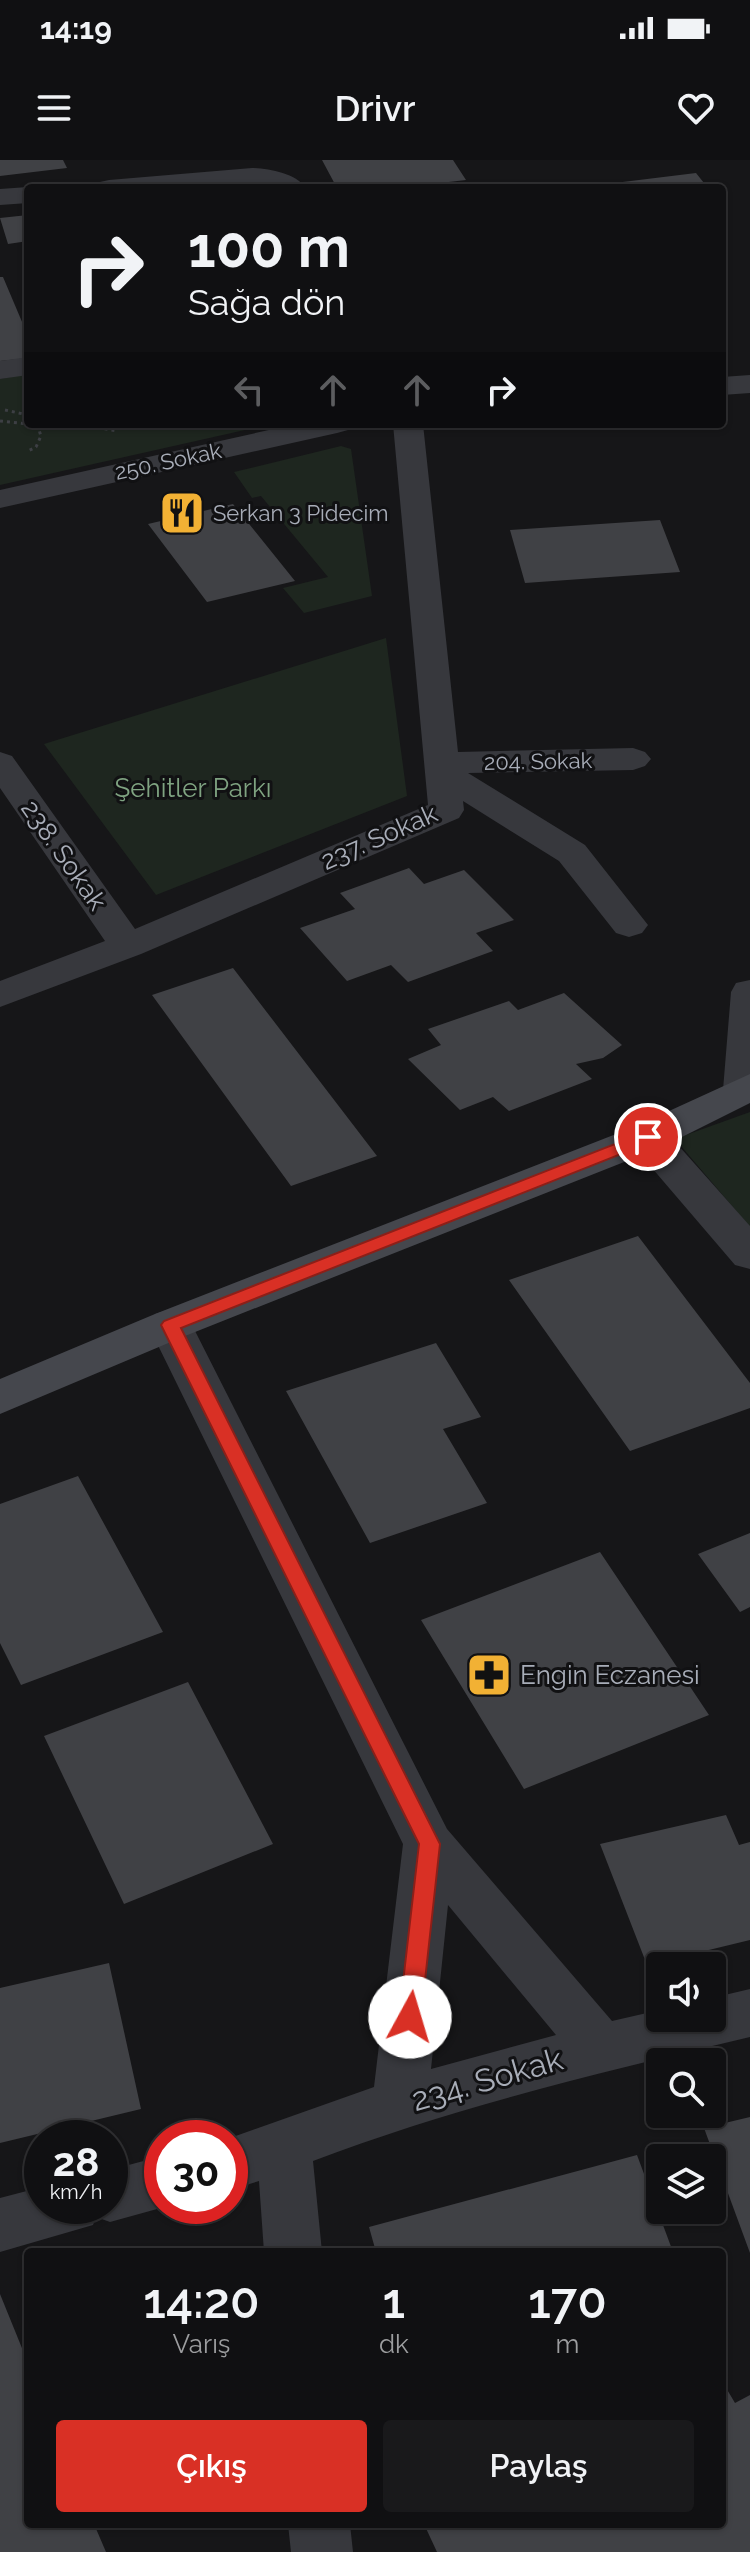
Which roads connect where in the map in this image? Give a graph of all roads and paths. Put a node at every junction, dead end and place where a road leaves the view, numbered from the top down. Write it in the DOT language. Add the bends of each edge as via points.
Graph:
graph roads {
  1 [pos="157,184"];
  2 [pos="284,184"];
  3 [pos="24,195"];
  4 [pos="0,197"];
  5 [pos="24,367"];
  6 [pos="0,370"];
  7 [pos="750,384"];
  8 [pos="726,386"];
  9 [pos="0,409"];
  10 [pos="24,414"];
  11 [pos="24,415"];
  12 [pos="0,421"];
  13 [pos="16,421"];
  14 [pos="24,423"];
  15 [pos="35,428"];
  16 [pos="100,428"];
  17 [pos="319,428"];
  18 [pos="408,428"];
  19 [pos="122,432"];
  20 [pos="27,452"];
  21 [pos="0,499"];
  22 [pos="633,759"];
  23 [pos="0,763"];
  24 [pos="442,768"];
  25 [pos="629,925"];
  26 [pos="128,946"];
  27 [pos="750,992"];
  28 [pos="0,995"];
  29 [pos="747,1089"];
  30 [pos="648,1137"];
  31 [pos="750,1254"];
  32 [pos="170,1325"];
  33 [pos="0,1397"];
  34 [pos="429,1844"];
  35 [pos="750,2013"];
  36 [pos="600,2047"];
  37 [pos="400,2104"];
  38 [pos="284,2149"];
  39 [pos="248,2159"];
  40 [pos="24,2219"];
  41 [pos="0,2225"];
  42 [pos="293,2248"];
  43 [pos="319,2528"];
  44 [pos="322,2552"];
  1 -- 2 [label="street" via="252,176"];
  3 -- 4 [label="street"];
  5 -- 6 [label="street"];
  7 -- 8 [label="street"];
  9 -- 10 [label="path"];
  11 -- 13 [label="path"];
  12 -- 13 [label="path"];
  13 -- 14 [label="path"];
  15 -- 20 [label="path" via="41,436"];
  16 -- 19 [label="path"];
  17 -- 21 [label="street, 250. Sokak"];
  18 -- 24 [label="street, 237. Sokak"];
  22 -- 24 [label="street, 204. Sokak"];
  23 -- 26 [label="street, 238. Sokak"];
  24 -- 25 [label="street" via="572,853"];
  24 -- 26 [label="street, 237. Sokak" via="446,810"];
  26 -- 28 [label="street, 237. Sokak"];
  27 -- 29 [label="street"];
  29 -- 30 [label="main road"];
  30 -- 31 [label="street"];
  30 -- 32 [label="main road"];
  32 -- 33 [label="main road"];
  32 -- 34 [label="street"];
  34 -- 36 [label="street"];
  34 -- 37 [label="street"];
  35 -- 36 [label="street, 234. Sokak"];
  36 -- 37 [label="street, 234. Sokak"];
  37 -- 38 [label="street, 234. Sokak"];
  38 -- 39 [label="street, 234. Sokak"];
  38 -- 42 [label="street"];
  40 -- 41 [label="street"];
  43 -- 44 [label="street"];
}
